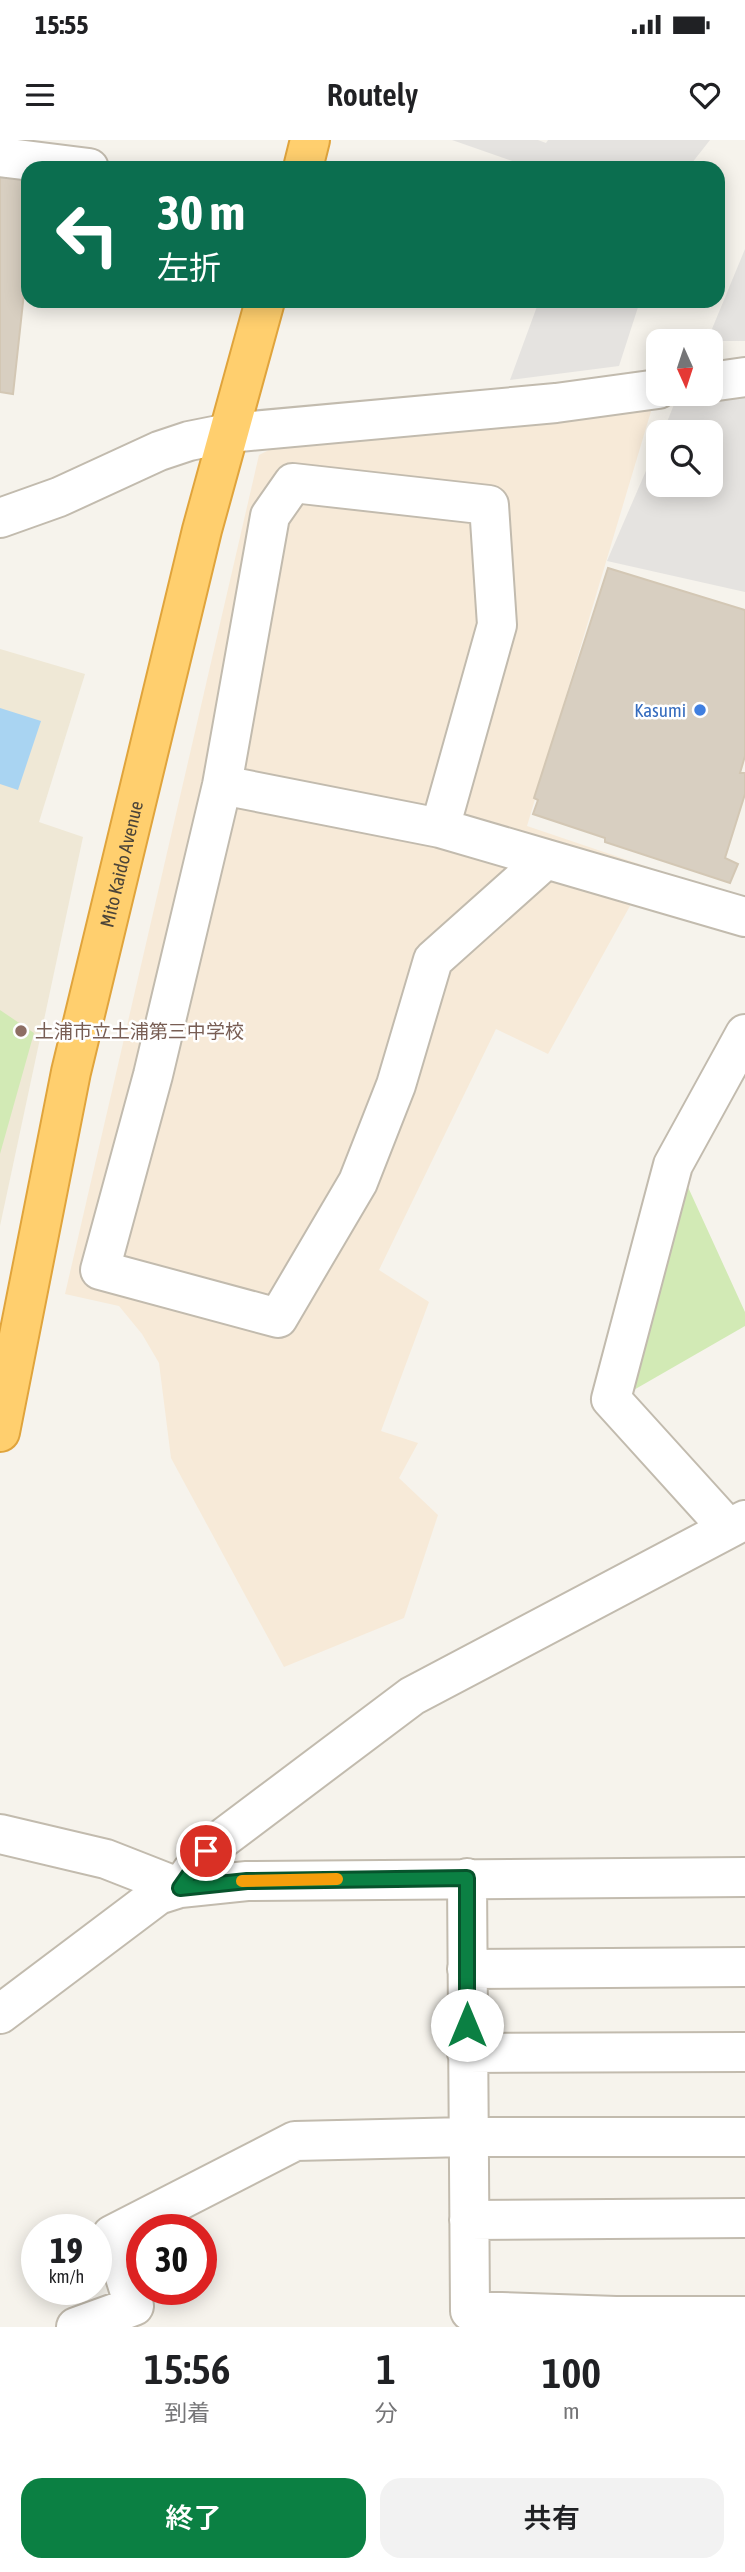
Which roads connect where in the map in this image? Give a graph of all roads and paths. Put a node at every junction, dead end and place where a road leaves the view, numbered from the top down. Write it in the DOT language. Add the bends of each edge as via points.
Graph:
graph roads {
  1 [pos="310,140"];
  2 [pos="0,157"];
  3 [pos="32,161"];
  4 [pos="305,161"];
  5 [pos="263,308"];
  6 [pos="745,377"];
  7 [pos="723,380"];
  8 [pos="646,391"];
  9 [pos="229,433"];
  10 [pos="0,518"];
  11 [pos="222,785"];
  12 [pos="439,828"];
  13 [pos="546,859"];
  14 [pos="745,917"];
  15 [pos="745,1034"];
  16 [pos="0,1432"];
  17 [pos="736,1523"];
  18 [pos="0,1834"];
  19 [pos="745,1877"];
  20 [pos="467,1878"];
  21 [pos="180,1888"];
  22 [pos="745,1967"];
  23 [pos="467,1969"];
  24 [pos="0,2014"];
  25 [pos="745,2052"];
  26 [pos="467,2053"];
  27 [pos="467,2137"];
  28 [pos="745,2137"];
  29 [pos="745,2218"];
  30 [pos="469,2220"];
  31 [pos="745,2316"];
  32 [pos="617,2322"];
  33 [pos="76,2327"];
  1 -- 4 [label="highway"];
  2 -- 3 [label="street"];
  5 -- 9 [label="highway, Mito Kaido Avenue"];
  6 -- 7 [label="street"];
  8 -- 9 [label="street"];
  9 -- 10 [label="street" via="159,452"];
  9 -- 16 [label="highway, Mito Kaido Avenue" via="71,1072"];
  11 -- 12 [label="street"];
  11 -- 12 [label="street" via="270,516 293,483 489,505 497,625"];
  11 -- 13 [label="street" via="153,1075 100,1270 278,1318 358,1182 396,1085 433,960"];
  12 -- 13 [label="street"];
  13 -- 14 [label="street"];
  15 -- 17 [label="street" via="673,1165 611,1399"];
  17 -- 21 [label="street" via="412,1696 206,1851"];
  18 -- 21 [label="street" via="106,1859"];
  19 -- 20 [label="street"];
  20 -- 21 [label="street" via="247,1881"];
  20 -- 23 [label="street"];
  21 -- 24 [label="street" via="158,1895 135,1911"];
  22 -- 23 [label="street"];
  23 -- 26 [label="street"];
  25 -- 26 [label="street"];
  26 -- 27 [label="street"];
  27 -- 28 [label="street"];
  27 -- 30 [label="street"];
  27 -- 33 [label="street" via="295,2141 112,2235 134,2306"];
  29 -- 30 [label="street"];
  30 -- 32 [label="street" via="470,2311"];
  31 -- 32 [label="street"];
}
